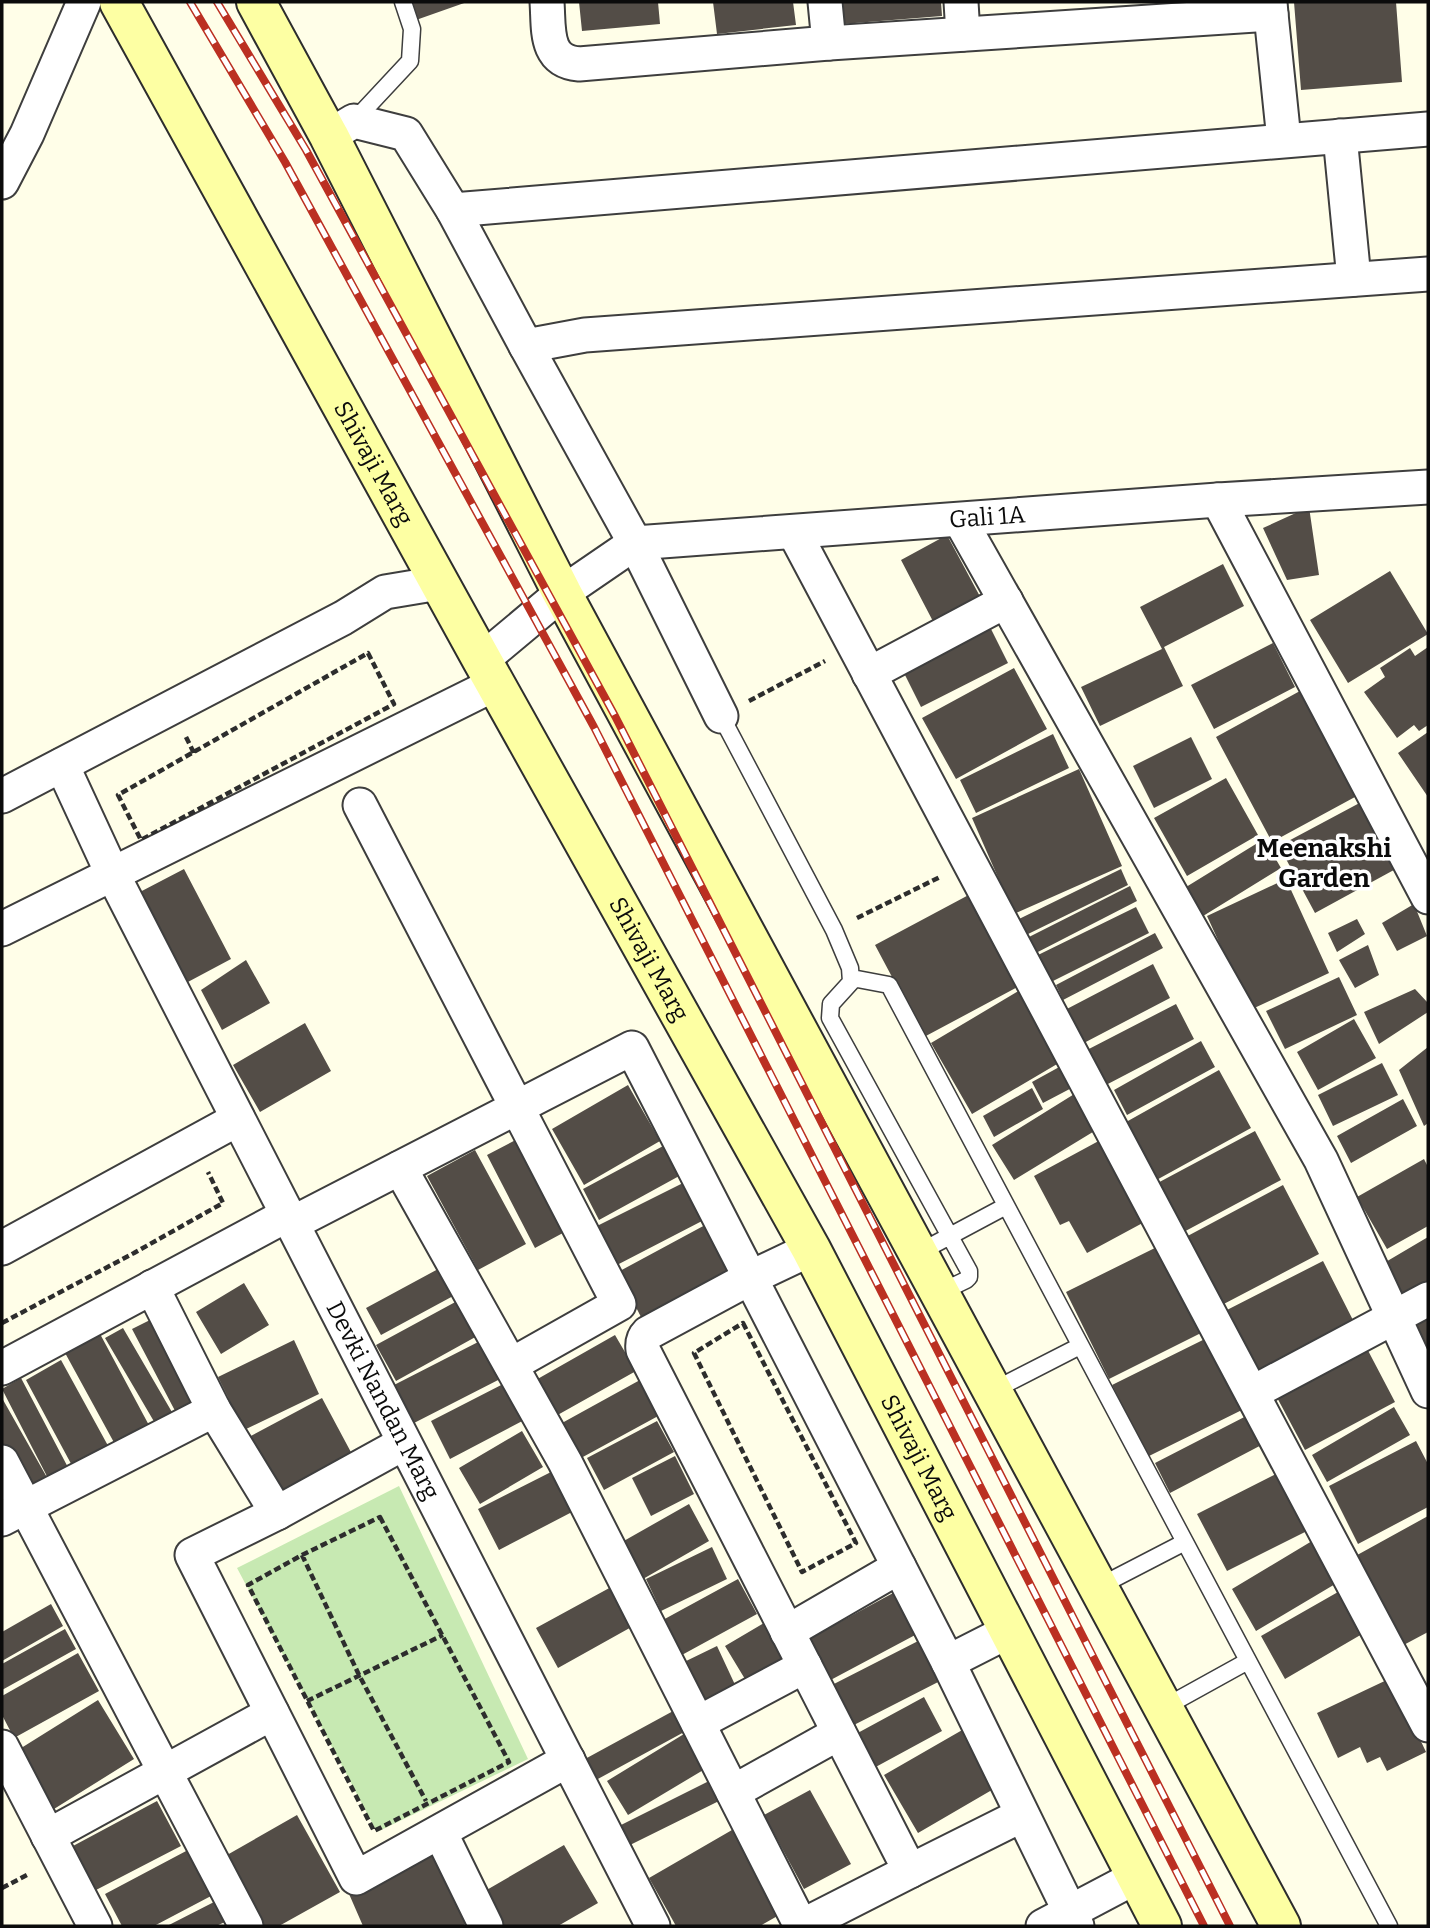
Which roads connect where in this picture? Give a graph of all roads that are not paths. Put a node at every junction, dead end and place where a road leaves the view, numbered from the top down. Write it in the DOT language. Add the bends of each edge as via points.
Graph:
graph roads {
  1 [pos="84,2"];
  2 [pos="120,2"];
  3 [pos="256,2"];
  4 [pos="403,2"];
  5 [pos="547,2"];
  6 [pos="825,2"];
  7 [pos="961,2"];
  8 [pos="1270,8"];
  9 [pos="1138,12"];
  10 [pos="964,34"];
  11 [pos="828,43"];
  12 [pos="342,128"];
  13 [pos="1428,129"];
  14 [pos="1340,136"];
  15 [pos="1284,141"];
  16 [pos="2,182"];
  17 [pos="453,210"];
  18 [pos="1428,274"];
  19 [pos="1354,279"];
  20 [pos="526,346"];
  21 [pos="1428,487"];
  22 [pos="1218,500"];
  23 [pos="960,520"];
  24 [pos="794,531"];
  25 [pos="635,543"];
  26 [pos="439,583"];
  27 [pos="562,593"];
  28 [pos="1006,601"];
  29 [pos="488,672"];
  30 [pos="869,674"];
  31 [pos="721,716"];
  32 [pos="62,765"];
  33 [pos="2,796"];
  34 [pos="360,805"];
  35 [pos="113,875"];
  36 [pos="1428,897"];
  37 [pos="2,929"];
  38 [pos="852,978"];
  39 [pos="517,1108"];
  40 [pos="238,1119"];
  41 [pos="400,1168"];
  42 [pos="1006,1206"];
  43 [pos="289,1220"];
  44 [pos="933,1244"];
  45 [pos="2,1248"];
  46 [pos="811,1249"];
  47 [pos="750,1278"];
  48 [pos="152,1287"];
  49 [pos="1428,1299"];
  50 [pos="1394,1317"];
  51 [pos="1080,1346"];
  52 [pos="511,1365"];
  53 [pos="2,1368"];
  54 [pos="992,1391"];
  55 [pos="1428,1391"];
  56 [pos="1252,1393"];
  57 [pos="214,1410"];
  58 [pos="404,1443"];
  59 [pos="2,1462"];
  60 [pos="14,1512"];
  61 [pos="277,1513"];
  62 [pos="1185,1542"];
  63 [pos="899,1567"];
  64 [pos="1098,1587"];
  65 [pos="1009,1631"];
  66 [pos="787,1632"];
  67 [pos="1248,1661"];
  68 [pos="948,1662"];
  69 [pos="805,1666"];
  70 [pos="1163,1708"];
  71 [pos="272,1713"];
  72 [pos="698,1723"];
  73 [pos="1428,1725"];
  74 [pos="839,1733"];
  75 [pos="2,1747"];
  76 [pos="568,1760"];
  77 [pos="165,1771"];
  78 [pos="733,1792"];
  79 [pos="1022,1815"];
  80 [pos="434,1818"];
  81 [pos="48,1836"];
  82 [pos="910,1871"];
  83 [pos="1136,1877"];
  84 [pos="1063,1922"];
  85 [pos="480,1924"];
  86 [pos="95,1926"];
  87 [pos="246,1926"];
  88 [pos="653,1926"];
  89 [pos="801,1926"];
  90 [pos="1162,1926"];
  91 [pos="1281,1926"];
  92 [pos="1389,1926"];
  1 -- 16 [label="street"];
  2 -- 26 [label="main road, Shivaji Marg"];
  3 -- 12 [label="main road"];
  4 -- 12 [label="lane" via="412,29 410,61"];
  5 -- 11 [label="street" via="550,38 558,58 566,63"];
  6 -- 11 [label="street"];
  7 -- 10 [label="street"];
  8 -- 9 [label="street"];
  8 -- 15 [label="street"];
  9 -- 10 [label="street"];
  10 -- 11 [label="street"];
  12 -- 17 [label="street" via="406,134"];
  12 -- 27 [label="main road"];
  13 -- 14 [label="street"];
  14 -- 15 [label="street"];
  14 -- 19 [label="street"];
  15 -- 17 [label="street"];
  17 -- 20 [label="street"];
  18 -- 19 [label="street"];
  19 -- 20 [label="street" via="585,335"];
  20 -- 25 [label="street"];
  21 -- 22 [label="street, Gali 1A"];
  22 -- 23 [label="street, Gali 1A"];
  22 -- 36 [label="street"];
  23 -- 24 [label="street, Gali 1A"];
  23 -- 28 [label="street"];
  24 -- 25 [label="street, Gali 1A"];
  24 -- 30 [label="street"];
  25 -- 27 [label="street"];
  25 -- 31 [label="street"];
  26 -- 29 [label="main road, Shivaji Marg"];
  26 -- 32 [label="street" via="385,592"];
  27 -- 29 [label="street"];
  27 -- 44 [label="main road"];
  28 -- 30 [label="street"];
  28 -- 50 [label="street" via="1321,1160"];
  29 -- 35 [label="street"];
  29 -- 46 [label="main road, Shivaji Marg"];
  30 -- 56 [label="street"];
  31 -- 38 [label="lane" via="834,930"];
  32 -- 33 [label="street"];
  32 -- 35 [label="street, Devki Nandan Marg"];
  34 -- 39 [label="street"];
  35 -- 37 [label="street"];
  35 -- 40 [label="street, Devki Nandan Marg"];
  38 -- 42 [label="lane" via="889,985"];
  38 -- 44 [label="lane" via="831,1004 830,1018"];
  39 -- 41 [label="street"];
  39 -- 47 [label="street" via="632,1048"];
  39 -- 52 [label="street" via="619,1304"];
  40 -- 43 [label="street, Devki Nandan Marg"];
  40 -- 45 [label="street"];
  41 -- 43 [label="street"];
  41 -- 52 [label="street"];
  42 -- 44 [label="lane"];
  42 -- 51 [label="lane"];
  43 -- 48 [label="street"];
  43 -- 58 [label="street, Devki Nandan Marg"];
  44 -- 54 [label="main road" via="939,1293"];
  46 -- 47 [label="street"];
  46 -- 65 [label="main road, Shivaji Marg"];
  47 -- 63 [label="street"];
  47 -- 66 [label="street" via="648,1333 643,1350"];
  48 -- 53 [label="street"];
  48 -- 57 [label="street"];
  49 -- 50 [label="street"];
  50 -- 55 [label="street"];
  50 -- 56 [label="street"];
  51 -- 54 [label="lane"];
  51 -- 62 [label="lane"];
  52 -- 72 [label="street"];
  54 -- 64 [label="main road"];
  56 -- 73 [label="street"];
  57 -- 60 [label="street"];
  57 -- 61 [label="street"];
  58 -- 61 [label="street"];
  58 -- 76 [label="street, Devki Nandan Marg"];
  59 -- 60 [label="street"];
  60 -- 77 [label="street"];
  61 -- 71 [label="street" via="192,1555"];
  62 -- 64 [label="lane"];
  62 -- 67 [label="lane"];
  63 -- 66 [label="street"];
  63 -- 68 [label="street"];
  64 -- 70 [label="main road"];
  65 -- 68 [label="street"];
  65 -- 83 [label="main road, Shivaji Marg"];
  66 -- 69 [label="street"];
  67 -- 70 [label="lane"];
  67 -- 92 [label="lane"];
  68 -- 79 [label="street"];
  69 -- 72 [label="street"];
  69 -- 74 [label="street"];
  70 -- 91 [label="main road"];
  71 -- 77 [label="street"];
  71 -- 80 [label="street" via="356,1878"];
  72 -- 78 [label="street"];
  74 -- 78 [label="street"];
  74 -- 82 [label="street"];
  75 -- 81 [label="street"];
  76 -- 80 [label="street"];
  76 -- 88 [label="street, Devki Nandan Marg"];
  77 -- 81 [label="street"];
  77 -- 87 [label="street"];
  78 -- 89 [label="street"];
  79 -- 82 [label="street"];
  79 -- 84 [label="street"];
  80 -- 85 [label="street"];
  81 -- 86 [label="street"];
  82 -- 89 [label="street"];
  83 -- 84 [label="street"];
  83 -- 90 [label="main road, Shivaji Marg"];
}
